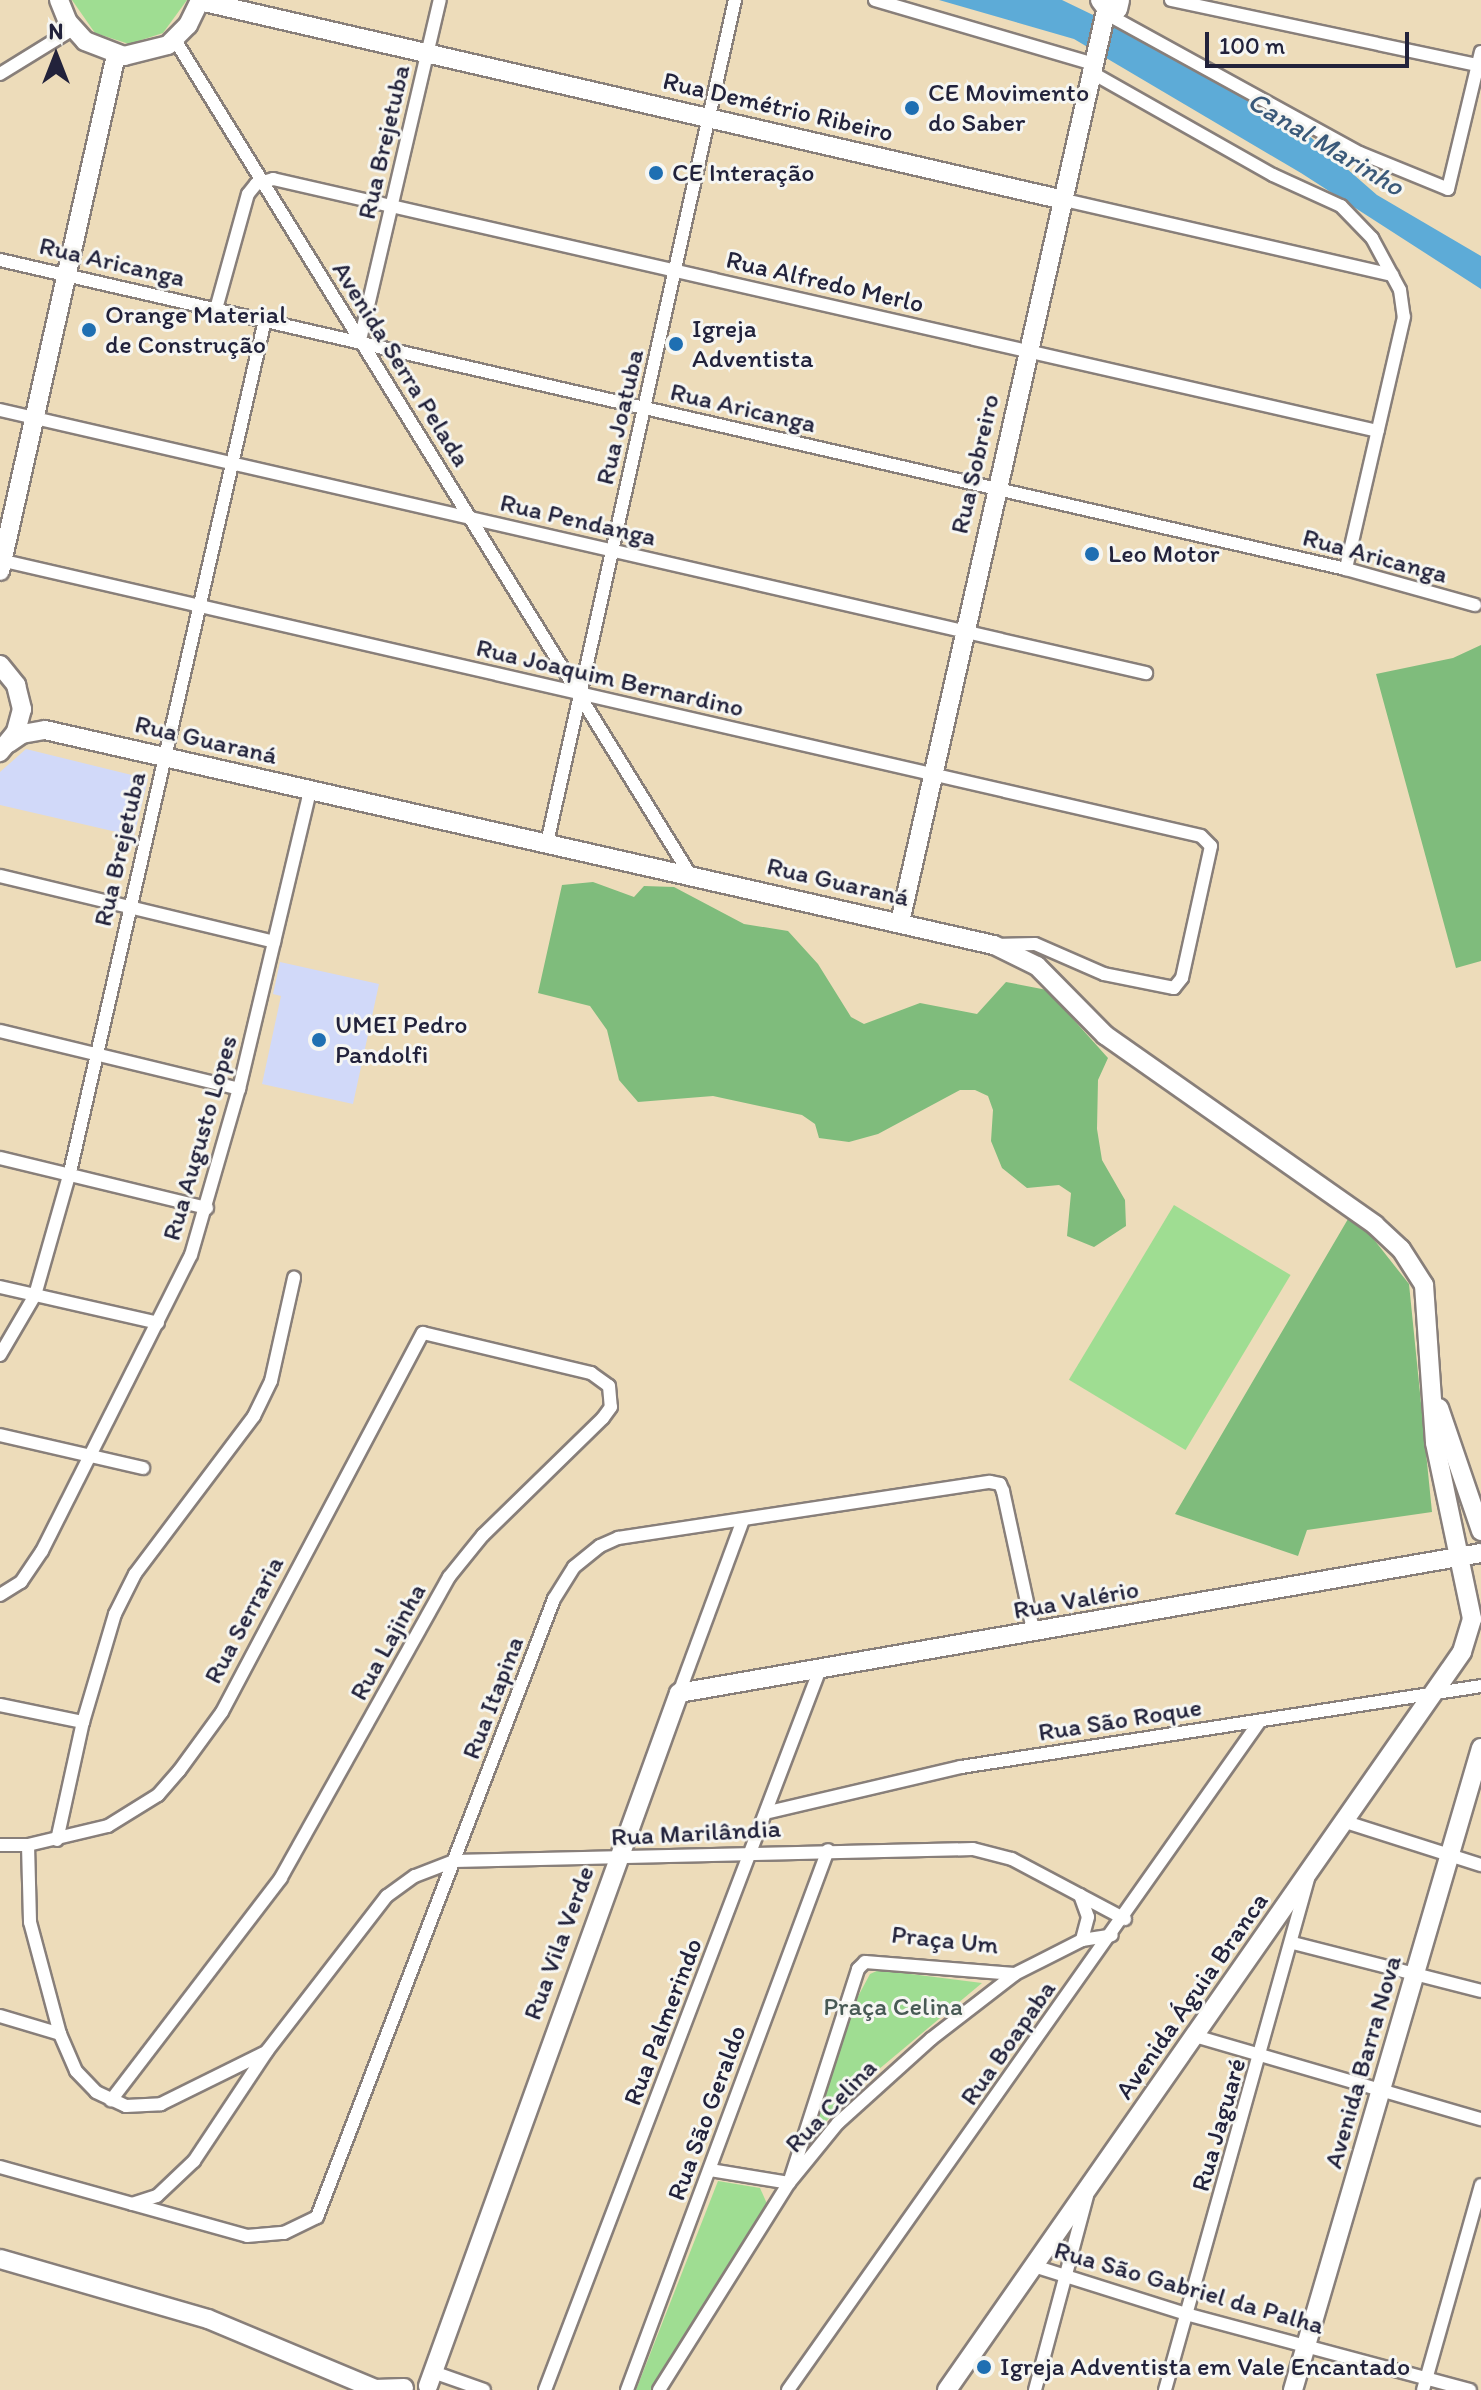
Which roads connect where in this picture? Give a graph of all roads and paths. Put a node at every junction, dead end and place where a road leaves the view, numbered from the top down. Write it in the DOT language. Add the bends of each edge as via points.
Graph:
graph roads {
  1 [pos="59,0"];
  2 [pos="200,0"];
  3 [pos="440,0"];
  4 [pos="735,0"];
  5 [pos="875,0"];
  6 [pos="1171,0"];
  7 [pos="1103,6"];
  8 [pos="73,29"];
  9 [pos="175,40"];
  10 [pos="428,53"];
  11 [pos="116,55"];
  12 [pos="1480,61"];
  13 [pos="1091,63"];
  14 [pos="0,74"];
  15 [pos="709,118"];
  16 [pos="262,181"];
  17 [pos="1060,199"];
  18 [pos="392,205"];
  19 [pos="0,260"];
  20 [pos="675,270"];
  21 [pos="67,274"];
  22 [pos="1392,275"];
  23 [pos="216,309"];
  24 [pos="265,320"];
  25 [pos="361,341"];
  26 [pos="1027,351"];
  27 [pos="644,407"];
  28 [pos="0,410"];
  29 [pos="34,418"];
  30 [pos="1378,431"];
  31 [pos="232,464"];
  32 [pos="996,489"];
  33 [pos="470,517"];
  34 [pos="612,551"];
  35 [pos="1,564"];
  36 [pos="1346,569"];
  37 [pos="200,605"];
  38 [pos="1475,605"];
  39 [pos="964,631"];
  40 [pos="0,665"];
  41 [pos="1146,673"];
  42 [pos="580,694"];
  43 [pos="20,696"];
  44 [pos="52,732"];
  45 [pos="5,747"];
  46 [pos="165,757"];
  47 [pos="933,774"];
  48 [pos="310,790"];
  49 [pos="547,843"];
  50 [pos="0,876"];
  51 [pos="691,876"];
  52 [pos="129,907"];
  53 [pos="900,922"];
  54 [pos="274,942"];
  55 [pos="994,945"];
  56 [pos="0,1031"];
  57 [pos="96,1053"];
  58 [pos="239,1089"];
  59 [pos="0,1158"];
  60 [pos="70,1172"];
  61 [pos="207,1208"];
  62 [pos="294,1278"];
  63 [pos="0,1287"];
  64 [pos="35,1295"];
  65 [pos="158,1323"];
  66 [pos="423,1333"];
  67 [pos="0,1355"];
  68 [pos="1430,1365"];
  69 [pos="0,1435"];
  70 [pos="90,1454"];
  71 [pos="143,1468"];
  72 [pos="743,1520"];
  73 [pos="1481,1531"];
  74 [pos="1481,1553"];
  75 [pos="1461,1559"];
  76 [pos="0,1595"];
  77 [pos="1476,1629"];
  78 [pos="1034,1634"];
  79 [pos="820,1669"];
  80 [pos="1481,1686"];
  81 [pos="1439,1690"];
  82 [pos="679,1693"];
  83 [pos="0,1705"];
  84 [pos="1260,1721"];
  85 [pos="83,1722"];
  86 [pos="1481,1748"];
  87 [pos="769,1812"];
  88 [pos="1346,1822"];
  89 [pos="57,1840"];
  90 [pos="0,1845"];
  91 [pos="28,1845"];
  92 [pos="828,1850"];
  93 [pos="753,1851"];
  94 [pos="1449,1856"];
  95 [pos="617,1859"];
  96 [pos="454,1861"];
  97 [pos="1481,1865"];
  98 [pos="1310,1872"];
  99 [pos="1080,1895"];
  100 [pos="1125,1919"];
  101 [pos="1112,1935"];
  102 [pos="1082,1940"];
  103 [pos="1293,1943"];
  104 [pos="1416,1972"];
  105 [pos="1015,1974"];
  106 [pos="1481,1991"];
  107 [pos="0,2016"];
  108 [pos="60,2034"];
  109 [pos="1198,2037"];
  110 [pos="267,2051"];
  111 [pos="1262,2056"];
  112 [pos="1382,2090"];
  113 [pos="111,2100"];
  114 [pos="1481,2119"];
  115 [pos="0,2167"];
  116 [pos="710,2170"];
  117 [pos="789,2183"];
  118 [pos="1481,2185"];
  119 [pos="1088,2191"];
  120 [pos="129,2204"];
  121 [pos="0,2259"];
  122 [pos="1034,2266"];
  123 [pos="1067,2277"];
  124 [pos="1186,2314"];
  125 [pos="1307,2345"];
  126 [pos="317,2366"];
  127 [pos="431,2383"];
  128 [pos="1425,2384"];
  129 [pos="403,2389"];
  130 [pos="354,2390"];
  131 [pos="484,2390"];
  132 [pos="545,2390"];
  133 [pos="627,2390"];
  134 [pos="659,2390"];
  135 [pos="788,2390"];
  136 [pos="947,2390"];
  137 [pos="1035,2390"];
  138 [pos="1165,2390"];
  139 [pos="1293,2390"];
  140 [pos="1470,2390"];
  1 -- 8 [label="street"];
  2 -- 9 [label="street"];
  2 -- 10 [label="street, Rua Demétrio Ribeiro"];
  3 -- 10 [label="street, Rua Brejetuba"];
  4 -- 15 [label="street, Rua Joatuba"];
  5 -- 13 [label="street"];
  6 -- 12 [label="street"];
  7 -- 12 [label="street" via="1360,153 1448,189"];
  7 -- 13 [label="street, Rua Sobreiro"];
  8 -- 11 [label="street" via="92,46"];
  8 -- 14 [label="street"];
  9 -- 11 [label="street" via="147,54"];
  9 -- 16 [label="street, Avenida Serra Pelada"];
  10 -- 15 [label="street, Rua Demétrio Ribeiro"];
  10 -- 18 [label="street, Rua Brejetuba"];
  11 -- 21 [label="street"];
  13 -- 17 [label="street, Rua Sobreiro"];
  13 -- 22 [label="street" via="1273,175 1341,206 1366,229"];
  15 -- 17 [label="street, Rua Demétrio Ribeiro"];
  15 -- 20 [label="street, Rua Joatuba"];
  16 -- 18 [label="street, Rua Alfredo Merlo" via="279,179"];
  16 -- 23 [label="street" via="248,194"];
  16 -- 25 [label="street, Avenida Serra Pelada"];
  17 -- 22 [label="street, Rua Demétrio Ribeiro"];
  17 -- 26 [label="street, Rua Sobreiro"];
  18 -- 20 [label="street, Rua Alfredo Merlo"];
  18 -- 25 [label="street, Rua Brejetuba"];
  19 -- 21 [label="street, Rua Aricanga"];
  20 -- 26 [label="street, Rua Alfredo Merlo"];
  20 -- 27 [label="street, Rua Joatuba"];
  21 -- 23 [label="street, Rua Aricanga"];
  21 -- 29 [label="street"];
  22 -- 30 [label="street" via="1405,311"];
  23 -- 24 [label="street, Rua Aricanga"];
  24 -- 25 [label="street, Rua Aricanga"];
  24 -- 31 [label="street, Rua Brejetuba"];
  25 -- 27 [label="street, Rua Aricanga"];
  25 -- 33 [label="street, Avenida Serra Pelada"];
  26 -- 30 [label="street, Rua Alfredo Merlo"];
  26 -- 32 [label="street, Rua Sobreiro"];
  27 -- 32 [label="street, Rua Aricanga"];
  27 -- 34 [label="street, Rua Joatuba"];
  28 -- 29 [label="street, Rua Pendanga"];
  29 -- 31 [label="street, Rua Pendanga"];
  29 -- 35 [label="street"];
  30 -- 36 [label="street"];
  31 -- 33 [label="street, Rua Pendanga"];
  31 -- 37 [label="street, Rua Brejetuba"];
  32 -- 36 [label="street, Rua Aricanga"];
  32 -- 39 [label="street, Rua Sobreiro"];
  33 -- 34 [label="street, Rua Pendanga"];
  33 -- 42 [label="street, Avenida Serra Pelada"];
  34 -- 39 [label="street, Rua Pendanga"];
  34 -- 42 [label="street, Rua Joatuba"];
  35 -- 37 [label="street, Rua Joaquim Bernardino"];
  36 -- 38 [label="street, Rua Aricanga"];
  37 -- 42 [label="street, Rua Joaquim Bernardino"];
  37 -- 46 [label="street, Rua Brejetuba"];
  39 -- 41 [label="street, Rua Pendanga"];
  39 -- 47 [label="street, Rua Sobreiro"];
  40 -- 43 [label="street"];
  42 -- 47 [label="street, Rua Joaquim Bernardino"];
  42 -- 49 [label="street, Rua Joatuba"];
  42 -- 51 [label="street, Avenida Serra Pelada"];
  43 -- 44 [label="street" via="34,720"];
  43 -- 45 [label="street" via="20,721"];
  44 -- 45 [label="street, Rua Guaraná" via="30,731"];
  44 -- 46 [label="street, Rua Guaraná"];
  46 -- 48 [label="street, Rua Guaraná"];
  46 -- 52 [label="street, Rua Brejetuba"];
  47 -- 53 [label="street, Rua Sobreiro"];
  47 -- 55 [label="street, Rua Joaquim Bernardino" via="1209,842 1212,850 1182,978 1174,988 1104,974 1035,944"];
  48 -- 49 [label="street, Rua Guaraná"];
  48 -- 54 [label="street, Rua Augusto Lopes"];
  49 -- 51 [label="street, Rua Guaraná"];
  50 -- 52 [label="street"];
  51 -- 53 [label="street, Rua Guaraná"];
  52 -- 54 [label="street"];
  52 -- 57 [label="street, Rua Brejetuba"];
  53 -- 55 [label="street, Rua Guaraná"];
  54 -- 58 [label="street, Rua Augusto Lopes"];
  55 -- 68 [label="street, Rua Guaraná" via="1037,966 1105,1035 1390,1238 1424,1285"];
  56 -- 57 [label="street"];
  57 -- 58 [label="street"];
  57 -- 60 [label="street, Rua Brejetuba"];
  58 -- 61 [label="street, Rua Augusto Lopes"];
  59 -- 60 [label="street"];
  60 -- 61 [label="street"];
  60 -- 64 [label="street, Rua Brejetuba"];
  61 -- 65 [label="street, Rua Augusto Lopes"];
  62 -- 85 [label="street" via="263,1399 237,1443 135,1574 115,1614"];
  63 -- 64 [label="street"];
  64 -- 65 [label="street"];
  64 -- 67 [label="street, Rua Brejetuba"];
  65 -- 70 [label="street, Rua Augusto Lopes"];
  66 -- 89 [label="street, Rua Serraria" via="204,1740 158,1795 135,1812 108,1826"];
  66 -- 113 [label="street, Rua Lajinha" via="591,1373 609,1386 611,1407 483,1535 449,1577 281,1878"];
  68 -- 73 [label="street, Rua Guaraná" via="1443,1422"];
  68 -- 75 [label="street, Rua Guaraná" via="1437,1458"];
  69 -- 70 [label="street"];
  70 -- 71 [label="street"];
  70 -- 76 [label="street, Rua Augusto Lopes" via="42,1551 21,1582"];
  72 -- 78 [label="street, Rua Itapina" via="1000,1484"];
  72 -- 82 [label="street, Rua Vila Verde"];
  72 -- 96 [label="street, Rua Itapina" via="618,1538 574,1567 554,1599"];
  74 -- 75 [label="street, Rua Valério"];
  75 -- 77 [label="street, Rua Guaraná"];
  75 -- 78 [label="street, Rua Valério"];
  77 -- 81 [label="street, Avenida Águia Branca"];
  78 -- 79 [label="street, Rua Valério"];
  79 -- 82 [label="street, Rua Valério"];
  79 -- 87 [label="street, Rua Palmerindo"];
  80 -- 81 [label="street, Rua São Roque"];
  81 -- 84 [label="street, Rua São Roque"];
  81 -- 88 [label="street, Avenida Águia Branca"];
  82 -- 95 [label="street, Rua Vila Verde"];
  83 -- 85 [label="street"];
  84 -- 87 [label="street, Rua São Roque" via="961,1767"];
  84 -- 100 [label="street, Rua Boapaba"];
  85 -- 89 [label="street"];
  86 -- 94 [label="street, Avenida Barra Nova"];
  87 -- 93 [label="street, Rua Palmerindo"];
  88 -- 94 [label="street"];
  88 -- 98 [label="street, Avenida Águia Branca"];
  89 -- 91 [label="street, Rua Serraria"];
  90 -- 91 [label="street, Rua Serraria"];
  91 -- 108 [label="street" via="30,1922"];
  92 -- 93 [label="street, Rua Marilândia"];
  92 -- 99 [label="street, Rua Marilândia" via="973,1849 1012,1859"];
  92 -- 116 [label="street, Rua São Geraldo"];
  93 -- 95 [label="street, Rua Marilândia"];
  93 -- 132 [label="street, Rua Palmerindo"];
  94 -- 97 [label="street"];
  94 -- 104 [label="street, Avenida Barra Nova"];
  95 -- 96 [label="street, Rua Marilândia"];
  95 -- 127 [label="street, Rua Vila Verde"];
  96 -- 110 [label="street, Rua Marilândia" via="415,1876 387,1896"];
  96 -- 120 [label="street, Rua Itapina" via="317,2217 284,2233 247,2236"];
  98 -- 103 [label="street, Rua Jaguaré"];
  98 -- 109 [label="street, Avenida Águia Branca"];
  99 -- 100 [label="street, Rua Marilândia"];
  99 -- 102 [label="street" via="1088,1917"];
  100 -- 101 [label="street, Rua Boapaba"];
  101 -- 102 [label="street, Rua Celina"];
  101 -- 135 [label="street, Rua Boapaba"];
  102 -- 105 [label="street, Rua Celina"];
  103 -- 104 [label="street"];
  103 -- 111 [label="street, Rua Jaguaré"];
  104 -- 106 [label="street"];
  104 -- 112 [label="street, Avenida Barra Nova"];
  105 -- 117 [label="street, Rua Celina" via="931,2039 838,2123"];
  105 -- 117 [label="street, Praça Um" via="865,1962 858,1969"];
  107 -- 108 [label="street"];
  108 -- 113 [label="street" via="84,2081"];
  109 -- 111 [label="street"];
  109 -- 119 [label="street, Avenida Águia Branca"];
  110 -- 113 [label="street" via="161,2104 143,2107"];
  110 -- 120 [label="street, Rua Marilândia" via="194,2161 157,2196"];
  111 -- 112 [label="street"];
  111 -- 124 [label="street, Rua Jaguaré"];
  112 -- 114 [label="street"];
  112 -- 125 [label="street, Avenida Barra Nova"];
  115 -- 120 [label="street, Rua Itapina"];
  116 -- 117 [label="street"];
  116 -- 133 [label="street, Rua São Geraldo"];
  117 -- 134 [label="street, Rua Celina"];
  118 -- 128 [label="street"];
  119 -- 122 [label="street, Avenida Águia Branca"];
  119 -- 123 [label="street"];
  121 -- 126 [label="street" via="196,2315"];
  122 -- 123 [label="street, Rua São Gabriel da Palha"];
  122 -- 136 [label="street, Avenida Águia Branca"];
  123 -- 124 [label="street, Rua São Gabriel da Palha"];
  123 -- 137 [label="street"];
  124 -- 125 [label="street, Rua São Gabriel da Palha"];
  124 -- 138 [label="street, Rua Jaguaré"];
  125 -- 128 [label="street, Rua São Gabriel da Palha"];
  125 -- 139 [label="street, Avenida Barra Nova"];
  126 -- 129 [label="street" via="375,2389"];
  126 -- 130 [label="street"];
  127 -- 129 [label="street"];
  127 -- 131 [label="street"];
  128 -- 140 [label="street, Rua São Gabriel da Palha"];
}
